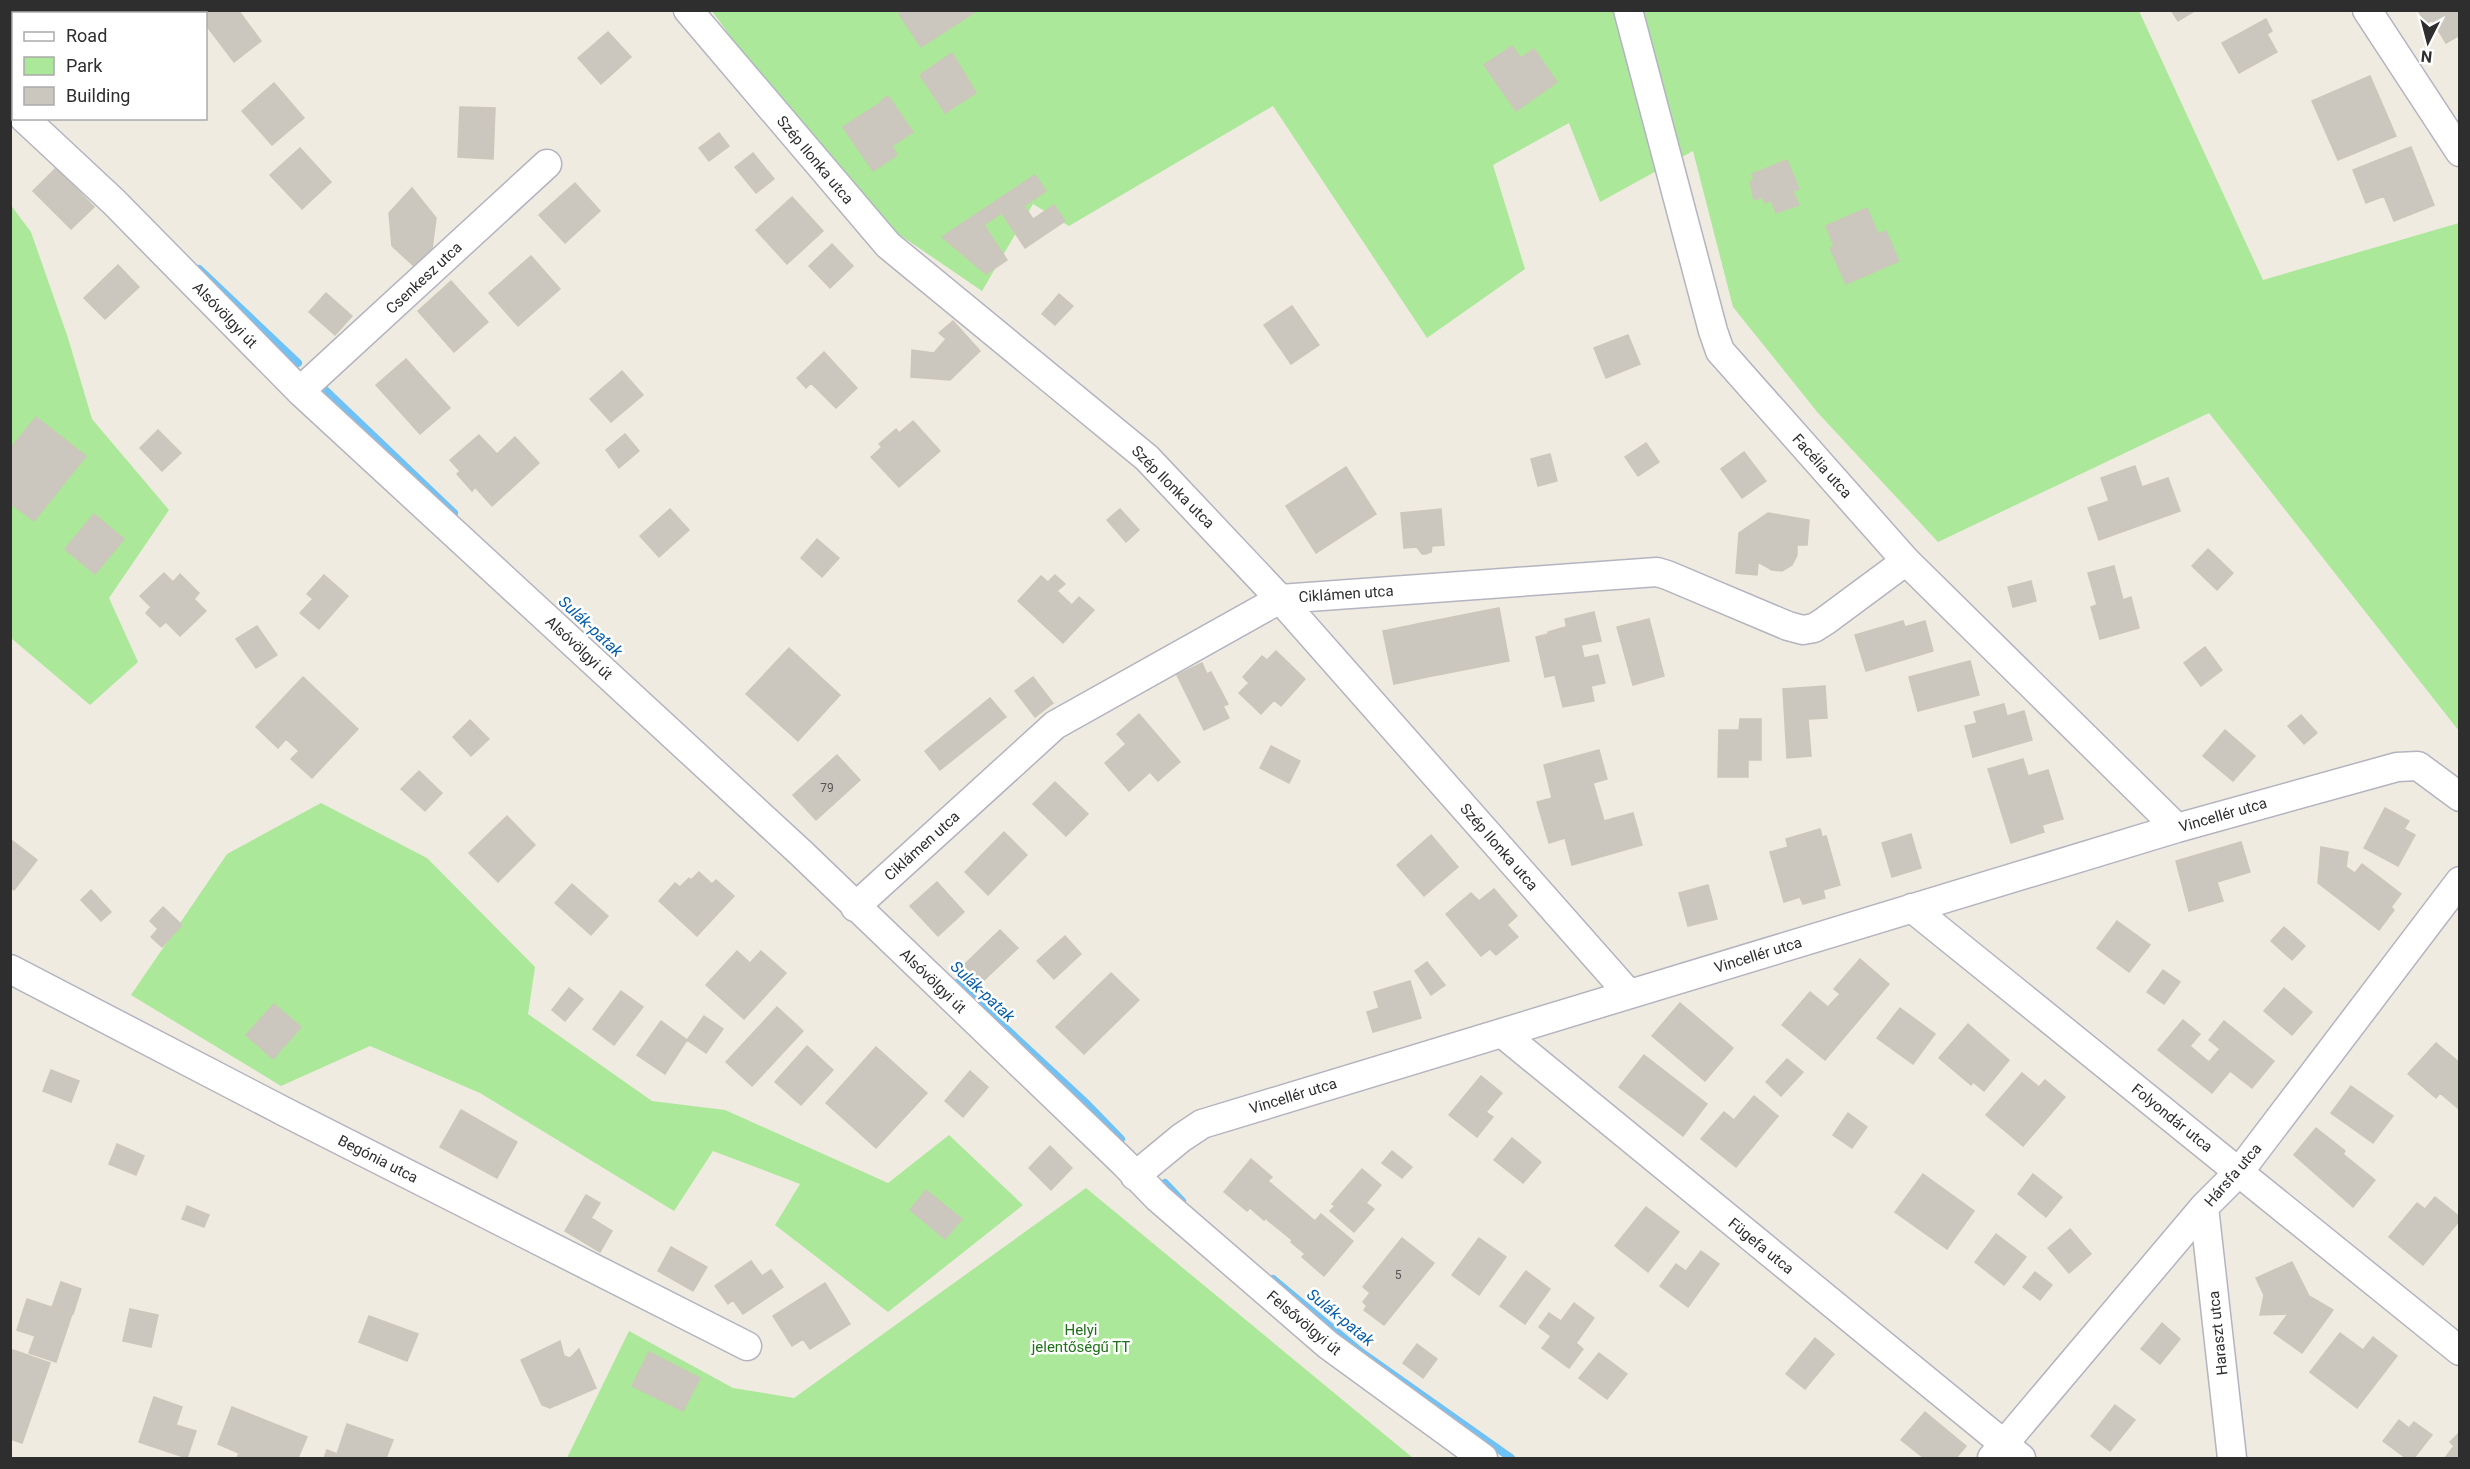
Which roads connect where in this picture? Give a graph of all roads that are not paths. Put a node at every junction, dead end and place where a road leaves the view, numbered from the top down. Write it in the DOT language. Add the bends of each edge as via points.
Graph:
graph roads {
  1 [pos="688,10"];
  2 [pos="1628,10"];
  3 [pos="2367,10"];
  4 [pos="26,120"];
  5 [pos="2460,152"];
  6 [pos="547,164"];
  7 [pos="300,391"];
  8 [pos="1906,561"];
  9 [pos="1280,599"];
  10 [pos="2460,797"];
  11 [pos="2177,828"];
  12 [pos="2460,881"];
  13 [pos="855,907"];
  14 [pos="1912,908"];
  15 [pos="10,969"];
  16 [pos="1629,994"];
  17 [pos="1502,1033"];
  18 [pos="2239,1172"];
  19 [pos="1135,1176"];
  20 [pos="2204,1207"];
  21 [pos="747,1346"];
  22 [pos="2460,1351"];
  23 [pos="2006,1454"];
  24 [pos="1483,1458"];
  25 [pos="2232,1458"];
  1 -- 9 [label="street, Szép Ilonka utca" via="881,238 1147,458"];
  2 -- 8 [label="street, Facélia utca" via="1720,351"];
  3 -- 5 [label="street"];
  4 -- 7 [label="street, Alsóvölgyi út" via="114,202"];
  6 -- 7 [label="street, Csenkesz utca"];
  7 -- 13 [label="street, Alsóvölgyi út"];
  8 -- 9 [label="street, Ciklámen utca" via="1814,628 1803,630 1657,573"];
  8 -- 11 [label="street, Facélia utca"];
  9 -- 13 [label="street, Ciklámen utca" via="1055,725"];
  9 -- 16 [label="street, Szép Ilonka utca"];
  10 -- 11 [label="street, Vincellér utca" via="2418,766 2397,767"];
  11 -- 14 [label="street, Vincellér utca"];
  12 -- 18 [label="street, Hársfa utca"];
  13 -- 19 [label="street, Alsóvölgyi út"];
  14 -- 16 [label="street, Vincellér utca"];
  14 -- 18 [label="street, Folyondár utca"];
  15 -- 21 [label="street, Begónia utca"];
  16 -- 17 [label="street, Vincellér utca"];
  17 -- 19 [label="street, Vincellér utca" via="1202,1124"];
  17 -- 23 [label="street, Fügefa utca"];
  18 -- 20 [label="street, Hársfa utca"];
  18 -- 22 [label="street, Folyondár utca"];
  19 -- 24 [label="street, Felsővölgyi út" via="1328,1345"];
  20 -- 23 [label="street, Hársfa utca"];
  20 -- 25 [label="street, Haraszt utca"];
}
